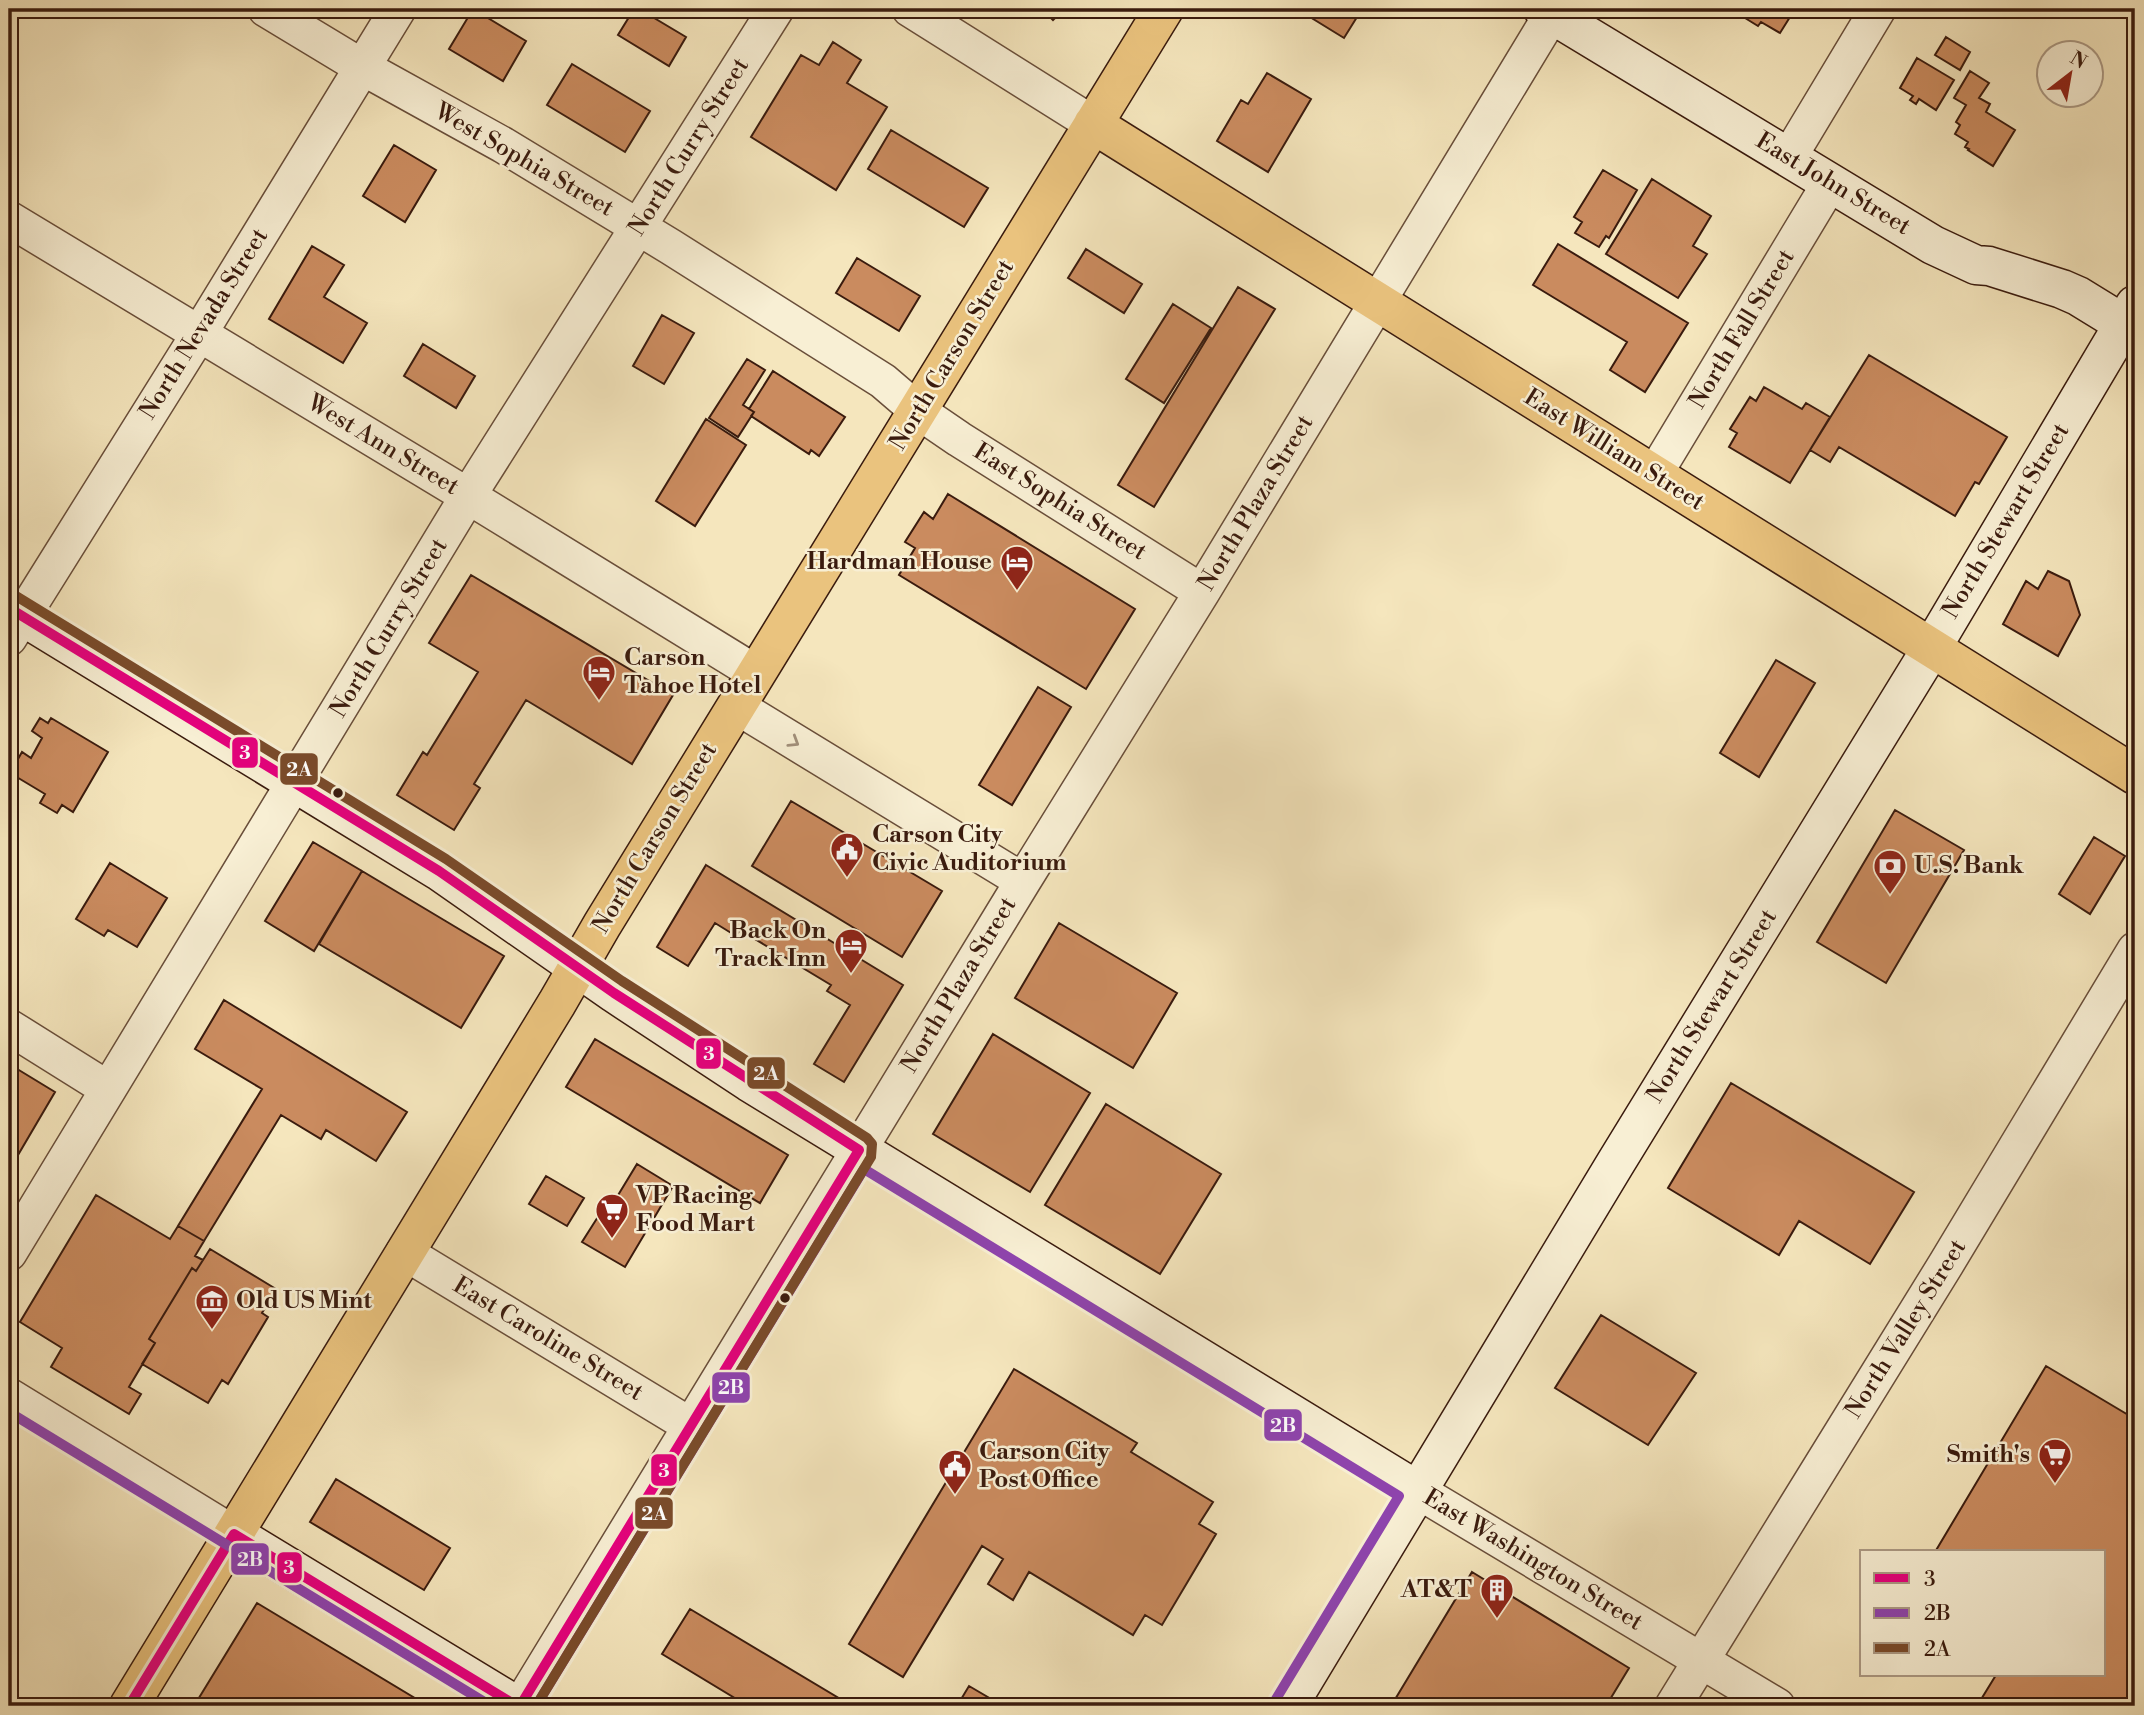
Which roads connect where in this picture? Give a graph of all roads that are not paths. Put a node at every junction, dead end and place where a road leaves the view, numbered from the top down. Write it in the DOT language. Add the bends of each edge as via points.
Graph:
graph roads {
  1 [pos="266,9"];
  2 [pos="398,9"];
  3 [pos="776,9"];
  4 [pos="910,9"];
  5 [pos="1164,9"];
  6 [pos="1878,9"];
  7 [pos="1548,12"];
  8 [pos="362,67"];
  9 [pos="1093,124"];
  10 [pos="1789,157"];
  11 [pos="1830,183"];
  12 [pos="9,219"];
  13 [pos="639,227"];
  14 [pos="1377,302"];
  15 [pos="2131,320"];
  16 [pos="199,334"];
  17 [pos="918,411"];
  18 [pos="1654,475"];
  19 [pos="468,496"];
  20 [pos="1202,592"];
  21 [pos="13,621"];
  22 [pos="1931,649"];
  23 [pos="756,673"];
  24 [pos="736,706"];
  25 [pos="2135,775"];
  26 [pos="295,782"];
  27 [pos="1023,881"];
  28 [pos="2135,950"];
  29 [pos="578,967"];
  30 [pos="9,1027"];
  31 [pos="108,1089"];
  32 [pos="859,1150"];
  33 [pos="404,1252"];
  34 [pos="9,1253"];
  35 [pos="9,1396"];
  36 [pos="691,1426"];
  37 [pos="1418,1491"];
  38 [pos="234,1534"];
  39 [pos="1701,1661"];
  40 [pos="129,1706"];
  41 [pos="519,1706"];
  42 [pos="1288,1706"];
  43 [pos="1673,1706"];
  44 [pos="1777,1706"];
  1 -- 8 [label="street, West Sophia Street"];
  2 -- 8 [label="street, North Nevada Street"];
  3 -- 13 [label="street, North Curry Street"];
  4 -- 9 [label="street"];
  5 -- 9 [label="main road, North Carson Street"];
  6 -- 10 [label="street"];
  7 -- 10 [label="street, East John Street"];
  7 -- 14 [label="street, North Plaza Street"];
  8 -- 13 [label="street, West Sophia Street"];
  8 -- 16 [label="street, North Nevada Street"];
  9 -- 14 [label="main road, East William Street"];
  9 -- 17 [label="main road, North Carson Street"];
  10 -- 11 [label="street, East John Street"];
  11 -- 15 [label="street, East John Street" via="1933,245 1976,265 2062,289"];
  11 -- 18 [label="street, North Fall Street"];
  12 -- 16 [label="street, West Ann Street"];
  13 -- 17 [label="street, West Sophia Street" via="883,381"];
  13 -- 19 [label="street, North Curry Street"];
  14 -- 18 [label="main road, East William Street"];
  14 -- 20 [label="street, North Plaza Street"];
  15 -- 22 [label="street, North Stewart Street"];
  16 -- 19 [label="street, West Ann Street"];
  16 -- 21 [label="street, North Nevada Street"];
  17 -- 20 [label="street, East Sophia Street"];
  17 -- 23 [label="main road, North Carson Street"];
  18 -- 22 [label="main road, East William Street"];
  19 -- 23 [label="street, West Ann Street"];
  19 -- 26 [label="street, North Curry Street"];
  20 -- 27 [label="street, North Plaza Street"];
  21 -- 26 [label="street, East Washington Street"];
  22 -- 25 [label="main road, East William Street"];
  22 -- 37 [label="street, North Stewart Street"];
  23 -- 24 [label="main road, North Carson Street"];
  24 -- 27 [label="street, one-way"];
  24 -- 29 [label="main road, North Carson Street"];
  26 -- 29 [label="street, East Washington Street" via="439,871"];
  26 -- 31 [label="street, North Curry Street"];
  27 -- 32 [label="street, North Plaza Street"];
  28 -- 39 [label="street, North Valley Street"];
  29 -- 32 [label="street, East Washington Street"];
  29 -- 33 [label="main road, North Carson Street"];
  30 -- 31 [label="street"];
  31 -- 34 [label="street, North Curry Street"];
  32 -- 36 [label="street, North Plaza Street"];
  32 -- 37 [label="street, East Washington Street"];
  33 -- 36 [label="street, East Caroline Street"];
  33 -- 38 [label="main road, North Carson Street"];
  35 -- 38 [label="street"];
  36 -- 41 [label="street, North Plaza Street"];
  37 -- 39 [label="street, East Washington Street"];
  37 -- 42 [label="street, North Stewart Street"];
  38 -- 40 [label="main road, North Carson Street"];
  38 -- 41 [label="street"];
  39 -- 43 [label="street, North Valley Street"];
  39 -- 44 [label="street, East Washington Street"];
}
